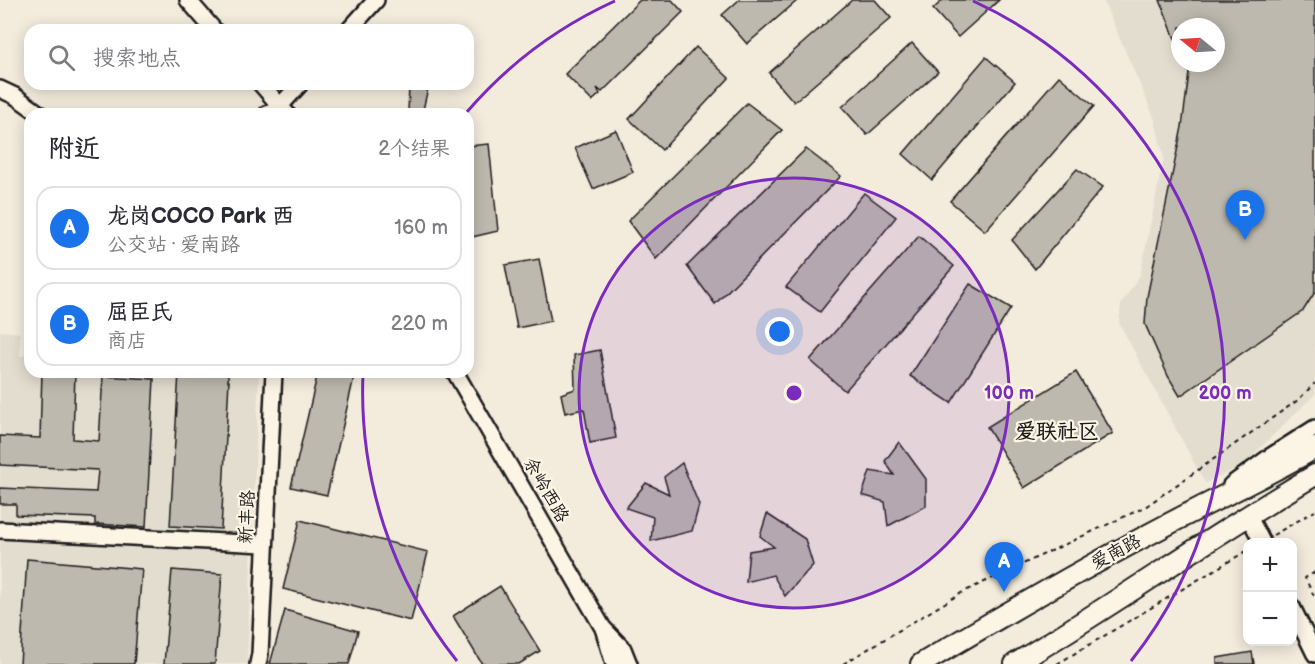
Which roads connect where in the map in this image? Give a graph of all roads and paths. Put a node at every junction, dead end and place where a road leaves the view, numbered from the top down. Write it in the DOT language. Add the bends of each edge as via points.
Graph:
graph roads {
  1 [pos="188,0"];
  2 [pos="376,0"];
  3 [pos="209,24"];
  4 [pos="354,24"];
  5 [pos="0,89"];
  6 [pos="265,90"];
  7 [pos="295,90"];
  8 [pos="32,108"];
  9 [pos="276,108"];
  10 [pos="280,108"];
  11 [pos="274,378"];
  12 [pos="458,378"];
  13 [pos="1315,383"];
  14 [pos="1315,428"];
  15 [pos="1315,448"];
  16 [pos="1315,475"];
  17 [pos="1315,482"];
  18 [pos="1288,490"];
  19 [pos="1206,504"];
  20 [pos="1315,511"];
  21 [pos="1248,515"];
  22 [pos="0,530"];
  23 [pos="1260,538"];
  24 [pos="1269,538"];
  25 [pos="266,544"];
  26 [pos="1243,553"];
  27 [pos="1315,572"];
  28 [pos="1315,598"];
  29 [pos="1297,616"];
  30 [pos="603,628"];
  31 [pos="1315,654"];
  32 [pos="258,664"];
  33 [pos="614,664"];
  34 [pos="629,664"];
  35 [pos="843,664"];
  36 [pos="921,664"];
  37 [pos="1015,664"];
  38 [pos="1057,664"];
  1 -- 3 [label="street"];
  2 -- 4 [label="street"];
  5 -- 8 [label="street"];
  6 -- 9 [label="street"];
  7 -- 10 [label="street"];
  11 -- 25 [label="street, 新丰路"];
  12 -- 30 [label="street, 余岭西路"];
  13 -- 35 [label="path" via="1298,400 1145,507 963,592"];
  14 -- 19 [label="street"];
  15 -- 19 [label="main road, 爱南路"];
  16 -- 18 [label="main road"];
  17 -- 18 [label="street"];
  18 -- 21 [label="main road"];
  19 -- 36 [label="main road, 爱南路" via="1066,578"];
  20 -- 24 [label="path"];
  21 -- 23 [label="street"];
  21 -- 37 [label="main road"];
  22 -- 25 [label="street"];
  25 -- 32 [label="street, 新丰路"];
  26 -- 38 [label="path"];
  27 -- 28 [label="path" via="1305,578"];
  29 -- 31 [label="street"];
  30 -- 33 [label="street, 余岭西路"];
  30 -- 34 [label="street, 余岭西路" via="623,649"];
}
